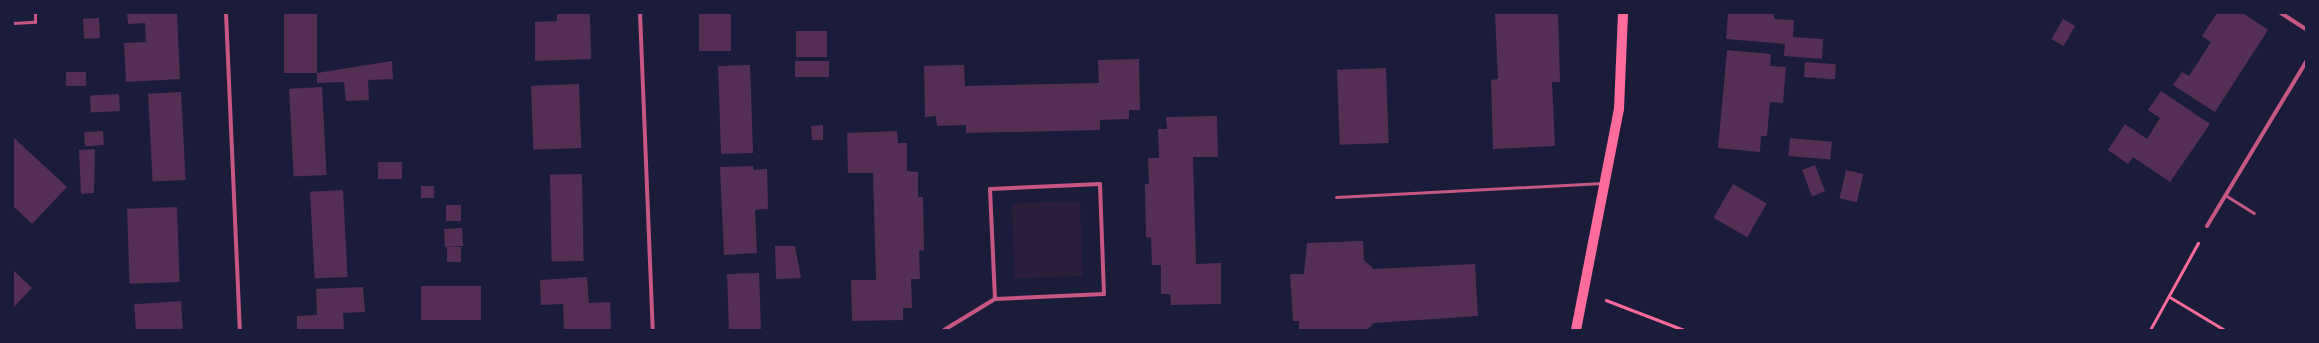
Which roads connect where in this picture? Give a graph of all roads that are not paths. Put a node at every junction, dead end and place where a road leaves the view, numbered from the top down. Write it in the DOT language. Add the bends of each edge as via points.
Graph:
graph roads {
  1 [pos="35,13"];
  2 [pos="226,13"];
  3 [pos="640,13"];
  4 [pos="1623,13"];
  5 [pos="2281,13"];
  6 [pos="13,23"];
  7 [pos="2306,29"];
  8 [pos="2306,62"];
  9 [pos="1606,183"];
  10 [pos="2225,195"];
  11 [pos="1336,197"];
  12 [pos="2254,214"];
  13 [pos="2207,226"];
  14 [pos="995,299"];
  15 [pos="240,330"];
  16 [pos="653,330"];
  17 [pos="944,330"];
  18 [pos="1576,330"];
  1 -- 6 [label="lane" via="35,22"];
  2 -- 15 [label="street"];
  3 -- 16 [label="street"];
  4 -- 9 [label="main road" via="1619,109"];
  5 -- 7 [label="street"];
  8 -- 10 [label="street"];
  9 -- 11 [label="lane"];
  9 -- 18 [label="main road"];
  10 -- 12 [label="lane"];
  10 -- 13 [label="street"];
  14 -- 14 [label="street" via="990,189 1100,184 1104,294"];
  14 -- 17 [label="street"];
}
